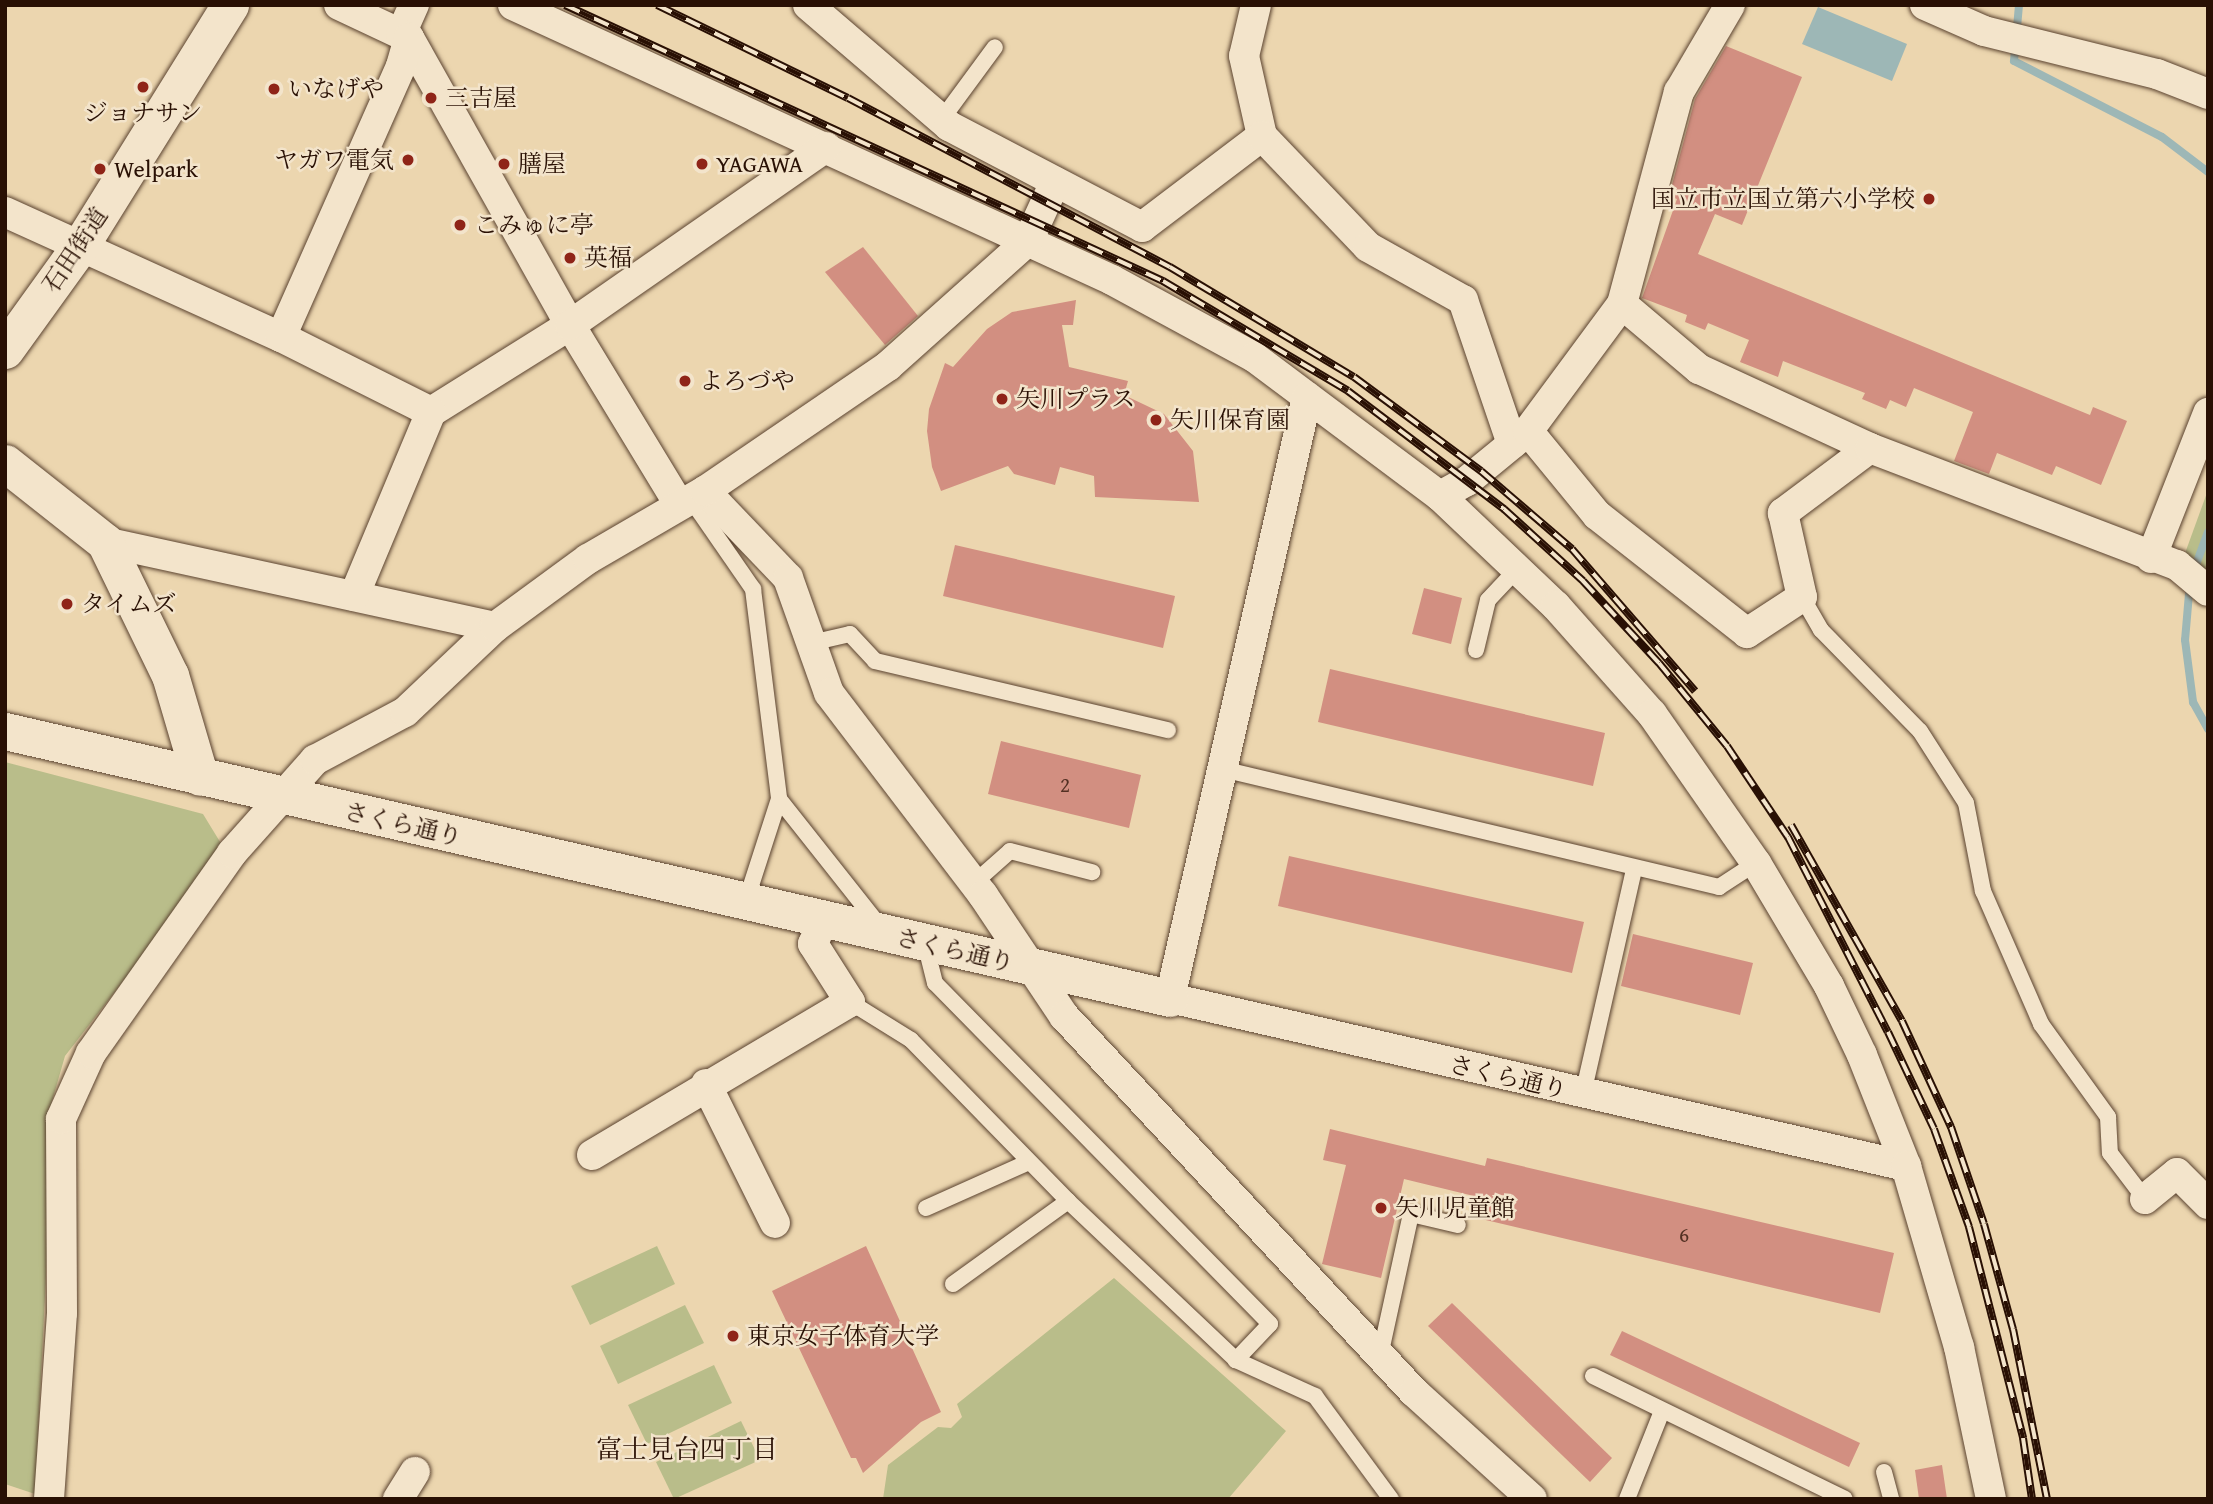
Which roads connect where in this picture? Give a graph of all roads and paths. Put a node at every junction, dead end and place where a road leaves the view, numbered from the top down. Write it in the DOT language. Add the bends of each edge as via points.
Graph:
graph roads {
  1 [pos="230,5"];
  2 [pos="339,5"];
  3 [pos="414,5"];
  4 [pos="513,5"];
  5 [pos="808,5"];
  6 [pos="1256,5"];
  7 [pos="1730,5"];
  8 [pos="1925,5"];
  9 [pos="2002,29"];
  10 [pos="405,36"];
  11 [pos="995,47"];
  12 [pos="2208,94"];
  13 [pos="942,119"];
  14 [pos="1262,136"];
  15 [pos="826,147"];
  16 [pos="1055,182"];
  17 [pos="5,212"];
  18 [pos="1028,241"];
  19 [pos="80,246"];
  20 [pos="1622,304"];
  21 [pos="570,325"];
  22 [pos="281,337"];
  23 [pos="5,350"];
  24 [pos="1307,397"];
  25 [pos="431,412"];
  26 [pos="2208,413"];
  27 [pos="1520,438"];
  28 [pos="1870,448"];
  29 [pos="5,463"];
  30 [pos="1440,496"];
  31 [pos="692,498"];
  32 [pos="105,542"];
  33 [pos="2164,562"];
  34 [pos="1518,568"];
  35 [pos="2208,591"];
  36 [pos="354,596"];
  37 [pos="1802,597"];
  38 [pos="495,627"];
  39 [pos="811,643"];
  40 [pos="1476,650"];
  41 [pos="1168,730"];
  42 [pos="5,731"];
  43 [pos="1222,769"];
  44 [pos="200,777"];
  45 [pos="280,796"];
  46 [pos="779,799"];
  47 [pos="1756,863"];
  48 [pos="1634,869"];
  49 [pos="1092,872"];
  50 [pos="974,883"];
  51 [pos="745,903"];
  52 [pos="823,921"];
  53 [pos="887,935"];
  54 [pos="925,943"];
  55 [pos="1030,967"];
  56 [pos="1170,998"];
  57 [pos="850,1002"];
  58 [pos="706,1084"];
  59 [pos="1583,1094"];
  60 [pos="592,1155"];
  61 [pos="1029,1162"];
  62 [pos="1906,1166"];
  63 [pos="2144,1199"];
  64 [pos="1068,1201"];
  65 [pos="2208,1204"];
  66 [pos="926,1208"];
  67 [pos="775,1223"];
  68 [pos="1458,1225"];
  69 [pos="953,1284"];
  70 [pos="1380,1356"];
  71 [pos="1236,1360"];
  72 [pos="1593,1376"];
  73 [pos="1662,1411"];
  74 [pos="415,1472"];
  75 [pos="1884,1472"];
  76 [pos="49,1499"];
  77 [pos="398,1499"];
  78 [pos="1391,1499"];
  79 [pos="1532,1499"];
  80 [pos="1627,1499"];
  81 [pos="1845,1499"];
  82 [pos="1891,1499"];
  83 [pos="1991,1499"];
  1 -- 19 [label="street, 石田街道"];
  2 -- 10 [label="street"];
  3 -- 10 [label="street"];
  4 -- 15 [label="street"];
  5 -- 13 [label="street"];
  6 -- 14 [label="street" via="1244,56"];
  7 -- 20 [label="street" via="1679,92"];
  8 -- 9 [label="street"];
  9 -- 12 [label="street" via="2157,74"];
  10 -- 21 [label="street"];
  10 -- 22 [label="street" via="394,84"];
  11 -- 13 [label="lane"];
  13 -- 16 [label="street"];
  14 -- 16 [label="street" via="1142,228"];
  14 -- 27 [label="street" via="1367,247 1463,300"];
  15 -- 18 [label="street"];
  15 -- 21 [label="street"];
  16 -- 18 [label="street"];
  17 -- 19 [label="street"];
  18 -- 24 [label="street" via="1221,339"];
  18 -- 31 [label="street" via="888,366"];
  19 -- 22 [label="street"];
  19 -- 23 [label="street, 石田街道"];
  20 -- 27 [label="street"];
  20 -- 28 [label="street" via="1699,369"];
  21 -- 25 [label="street"];
  21 -- 31 [label="street"];
  22 -- 25 [label="street"];
  24 -- 30 [label="street"];
  24 -- 43 [label="street"];
  25 -- 36 [label="street"];
  26 -- 33 [label="street"];
  27 -- 30 [label="street" via="1467,481"];
  27 -- 37 [label="street" via="1597,515 1747,633"];
  28 -- 33 [label="street"];
  28 -- 37 [label="street" via="1783,513"];
  29 -- 32 [label="street"];
  30 -- 34 [label="street"];
  31 -- 38 [label="street" via="588,559"];
  31 -- 39 [label="street" via="788,578"];
  31 -- 46 [label="lane" via="753,589"];
  32 -- 36 [label="street"];
  32 -- 44 [label="street" via="170,675"];
  33 -- 35 [label="street"];
  34 -- 40 [label="lane" via="1488,600"];
  34 -- 47 [label="street" via="1652,714"];
  36 -- 38 [label="street"];
  37 -- 63 [label="lane" via="1821,630 1920,731 1966,803 1983,891 2041,1024 2108,1117 2110,1153"];
  38 -- 45 [label="street" via="405,712 315,760"];
  39 -- 41 [label="lane" via="850,634 875,661"];
  39 -- 50 [label="street" via="829,693"];
  42 -- 44 [label="street, さくら通り"];
  43 -- 48 [label="lane"];
  43 -- 56 [label="street"];
  44 -- 45 [label="street, さくら通り"];
  45 -- 51 [label="street, さくら通り"];
  45 -- 76 [label="street" via="232,853 104,1032 68,1098 58,1142 62,1313"];
  46 -- 51 [label="lane"];
  46 -- 53 [label="lane"];
  47 -- 48 [label="lane" via="1719,887"];
  47 -- 62 [label="street" via="1829,986"];
  48 -- 59 [label="lane"];
  49 -- 50 [label="lane" via="1010,851"];
  50 -- 55 [label="street"];
  51 -- 52 [label="street, さくら通り"];
  52 -- 53 [label="street, さくら通り"];
  52 -- 57 [label="street" via="813,944"];
  53 -- 54 [label="street, さくら通り"];
  54 -- 55 [label="street, さくら通り"];
  54 -- 71 [label="lane" via="935,983 1270,1324"];
  55 -- 56 [label="street, さくら通り"];
  55 -- 70 [label="street" via="1090,1046"];
  56 -- 59 [label="street, さくら通り"];
  57 -- 58 [label="street"];
  57 -- 61 [label="lane" via="911,1040"];
  58 -- 60 [label="street"];
  58 -- 67 [label="street"];
  59 -- 62 [label="street, さくら通り"];
  61 -- 64 [label="lane"];
  61 -- 66 [label="lane"];
  62 -- 83 [label="street" via="1959,1347"];
  63 -- 65 [label="street" via="2177,1173"];
  64 -- 69 [label="lane"];
  64 -- 71 [label="lane"];
  68 -- 70 [label="lane" via="1411,1214"];
  70 -- 79 [label="street"];
  71 -- 78 [label="lane" via="1315,1396"];
  72 -- 73 [label="lane"];
  73 -- 80 [label="lane"];
  73 -- 81 [label="lane"];
  74 -- 77 [label="street"];
  75 -- 82 [label="lane"];
}
